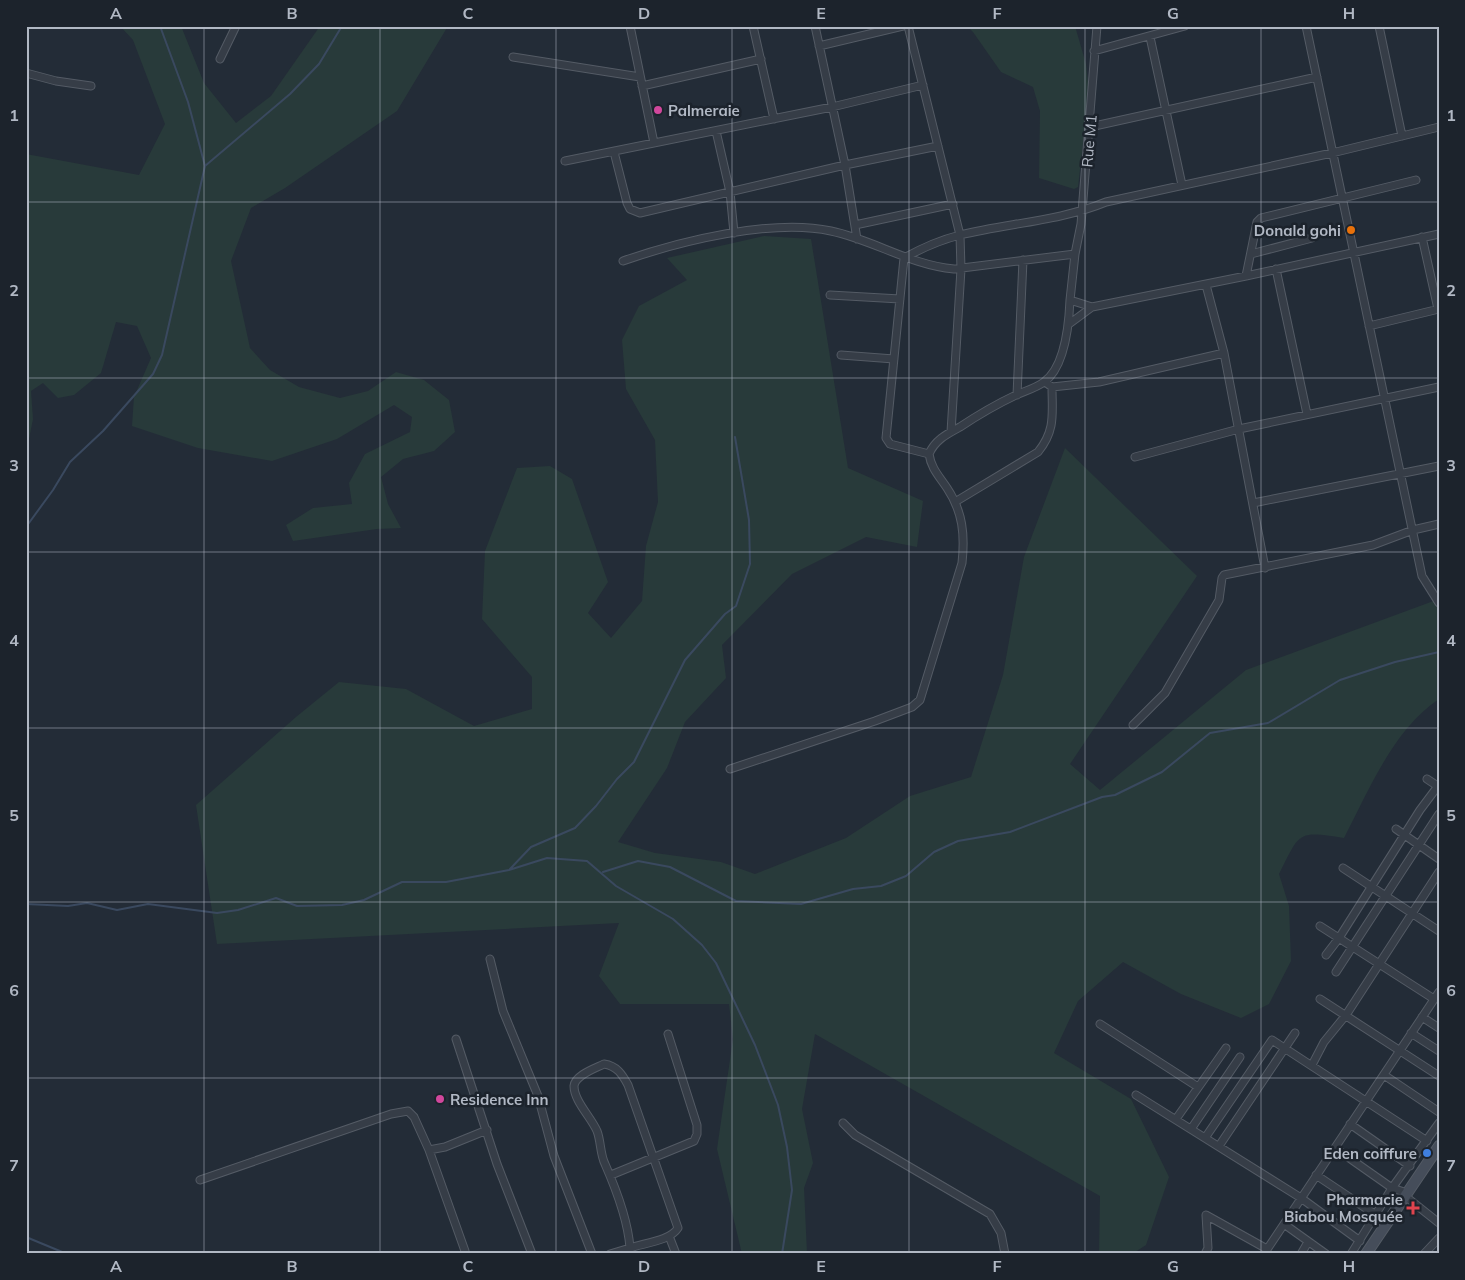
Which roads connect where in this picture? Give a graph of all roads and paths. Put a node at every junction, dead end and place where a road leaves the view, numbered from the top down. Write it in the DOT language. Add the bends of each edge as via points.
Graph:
graph roads {
  1 [pos="236,26"];
  2 [pos="630,26"];
  3 [pos="754,26"];
  4 [pos="815,26"];
  5 [pos="903,26"];
  6 [pos="908,26"];
  7 [pos="1097,26"];
  8 [pos="1185,26"];
  9 [pos="1306,26"];
  10 [pos="1379,26"];
  11 [pos="1161,29"];
  12 [pos="1150,37"];
  13 [pos="819,46"];
  14 [pos="1094,52"];
  15 [pos="513,56"];
  16 [pos="220,59"];
  17 [pos="761,59"];
  18 [pos="26,73"];
  19 [pos="1316,77"];
  20 [pos="640,78"];
  21 [pos="923,85"];
  22 [pos="91,86"];
  23 [pos="642,86"];
  24 [pos="832,107"];
  25 [pos="1166,110"];
  26 [pos="774,119"];
  27 [pos="1439,126"];
  28 [pos="1090,127"];
  29 [pos="716,131"];
  30 [pos="1402,136"];
  31 [pos="654,143"];
  32 [pos="938,146"];
  33 [pos="614,152"];
  34 [pos="1332,152"];
  35 [pos="565,161"];
  36 [pos="845,165"];
  37 [pos="1416,180"];
  38 [pos="1182,185"];
  39 [pos="730,192"];
  40 [pos="1342,199"];
  41 [pos="953,204"];
  42 [pos="1082,212"];
  43 [pos="855,225"];
  44 [pos="734,233"];
  45 [pos="1439,234"];
  46 [pos="960,235"];
  47 [pos="1312,238"];
  48 [pos="1422,238"];
  49 [pos="857,239"];
  50 [pos="1353,253"];
  51 [pos="1074,254"];
  52 [pos="1251,254"];
  53 [pos="904,258"];
  54 [pos="1023,260"];
  55 [pos="623,261"];
  56 [pos="961,268"];
  57 [pos="1276,270"];
  58 [pos="1246,276"];
  59 [pos="1206,284"];
  60 [pos="830,295"];
  61 [pos="900,299"];
  62 [pos="1070,300"];
  63 [pos="1092,307"];
  64 [pos="1438,309"];
  65 [pos="1069,324"];
  66 [pos="1369,326"];
  67 [pos="1224,353"];
  68 [pos="841,355"];
  69 [pos="894,359"];
  70 [pos="1045,382"];
  71 [pos="1052,387"];
  72 [pos="1439,387"];
  73 [pos="1017,395"];
  74 [pos="1385,398"];
  75 [pos="1307,414"];
  76 [pos="1239,429"];
  77 [pos="951,432"];
  78 [pos="929,454"];
  79 [pos="1135,457"];
  80 [pos="1439,466"];
  81 [pos="1401,475"];
  82 [pos="955,502"];
  83 [pos="1253,502"];
  84 [pos="1439,524"];
  85 [pos="1413,530"];
  86 [pos="1265,568"];
  87 [pos="1439,603"];
  88 [pos="1133,725"];
  89 [pos="730,770"];
  90 [pos="1428,779"];
  91 [pos="1439,787"];
  92 [pos="1439,814"];
  93 [pos="1396,828"];
  94 [pos="1405,835"];
  95 [pos="1418,844"];
  96 [pos="1439,859"];
  97 [pos="1343,868"];
  98 [pos="1439,872"];
  99 [pos="1372,886"];
  100 [pos="1385,895"];
  101 [pos="1412,913"];
  102 [pos="1320,926"];
  103 [pos="1439,931"];
  104 [pos="1339,938"];
  105 [pos="1353,947"];
  106 [pos="1326,955"];
  107 [pos="490,959"];
  108 [pos="1380,964"];
  109 [pos="1336,972"];
  110 [pos="1437,997"];
  111 [pos="1320,999"];
  112 [pos="1346,1015"];
  113 [pos="1422,1017"];
  114 [pos="1100,1024"];
  115 [pos="1439,1028"];
  116 [pos="1295,1032"];
  117 [pos="1412,1033"];
  118 [pos="668,1034"];
  119 [pos="456,1039"];
  120 [pos="1285,1047"];
  121 [pos="1226,1048"];
  122 [pos="1400,1049"];
  123 [pos="1439,1051"];
  124 [pos="1240,1057"];
  125 [pos="1312,1064"];
  126 [pos="1384,1075"];
  127 [pos="1439,1076"];
  128 [pos="1198,1087"];
  129 [pos="1136,1095"];
  130 [pos="1367,1100"];
  131 [pos="1439,1112"];
  132 [pos="1176,1119"];
  133 [pos="843,1122"];
  134 [pos="1439,1123"];
  135 [pos="1350,1124"];
  136 [pos="1191,1129"];
  137 [pos="487,1130"];
  138 [pos="1205,1138"];
  139 [pos="1427,1141"];
  140 [pos="1219,1146"];
  141 [pos="1439,1146"];
  142 [pos="1335,1148"];
  143 [pos="429,1150"];
  144 [pos="653,1157"];
  145 [pos="1410,1166"];
  146 [pos="612,1175"];
  147 [pos="1316,1175"];
  148 [pos="200,1180"];
  149 [pos="1392,1188"];
  150 [pos="1406,1194"];
  151 [pos="1301,1198"];
  152 [pos="1376,1215"];
  153 [pos="1439,1223"];
  154 [pos="1284,1224"];
  155 [pos="669,1236"];
  156 [pos="1439,1238"];
  157 [pos="1360,1241"];
  158 [pos="1308,1242"];
  159 [pos="630,1248"];
  160 [pos="1266,1251"];
  161 [pos="463,1253"];
  162 [pos="532,1254"];
  163 [pos="592,1254"];
  164 [pos="610,1254"];
  165 [pos="676,1254"];
  166 [pos="1006,1254"];
  167 [pos="1205,1254"];
  168 [pos="1301,1254"];
  169 [pos="1326,1254"];
  170 [pos="1351,1254"];
  171 [pos="1366,1254"];
  172 [pos="1424,1254"];
  1 -- 16 [label="street"];
  2 -- 20 [label="street"];
  3 -- 17 [label="street"];
  4 -- 13 [label="street"];
  5 -- 13 [label="street"];
  6 -- 21 [label="street"];
  7 -- 14 [label="street, Rue M1"];
  8 -- 11 [label="street"];
  9 -- 19 [label="street"];
  10 -- 30 [label="street"];
  11 -- 12 [label="street"];
  12 -- 14 [label="street"];
  12 -- 25 [label="street"];
  13 -- 24 [label="street"];
  14 -- 28 [label="street, Rue M1"];
  15 -- 20 [label="street"];
  17 -- 23 [label="street"];
  17 -- 26 [label="street"];
  18 -- 22 [label="street"];
  19 -- 25 [label="street"];
  19 -- 34 [label="street"];
  20 -- 23 [label="street"];
  21 -- 24 [label="street"];
  21 -- 32 [label="street"];
  23 -- 31 [label="street"];
  24 -- 26 [label="street"];
  24 -- 36 [label="street"];
  25 -- 28 [label="street"];
  25 -- 38 [label="street"];
  26 -- 29 [label="street"];
  27 -- 30 [label="street"];
  28 -- 42 [label="street, Rue M1"];
  29 -- 31 [label="street"];
  29 -- 39 [label="street"];
  30 -- 34 [label="street"];
  31 -- 33 [label="street"];
  32 -- 36 [label="street"];
  32 -- 41 [label="street"];
  33 -- 35 [label="street"];
  33 -- 39 [label="street" via="627,203 634,212"];
  34 -- 38 [label="street"];
  34 -- 40 [label="street"];
  36 -- 39 [label="street"];
  36 -- 43 [label="street"];
  37 -- 40 [label="street"];
  38 -- 42 [label="street" via="1106,202"];
  39 -- 44 [label="street"];
  40 -- 50 [label="street"];
  40 -- 52 [label="street" via="1261,218 1257,222"];
  41 -- 43 [label="street"];
  41 -- 46 [label="street"];
  42 -- 46 [label="street"];
  42 -- 51 [label="street, Rue M1"];
  43 -- 49 [label="street"];
  44 -- 49 [label="street" via="796,226"];
  44 -- 55 [label="street"];
  45 -- 48 [label="street"];
  46 -- 53 [label="street" via="930,244"];
  46 -- 56 [label="street"];
  47 -- 52 [label="street"];
  48 -- 50 [label="street"];
  48 -- 64 [label="street"];
  49 -- 53 [label="street"];
  50 -- 57 [label="street"];
  50 -- 66 [label="street"];
  51 -- 54 [label="street"];
  51 -- 62 [label="street, Rue M1"];
  52 -- 58 [label="street"];
  53 -- 56 [label="street" via="934,267"];
  53 -- 61 [label="street"];
  54 -- 56 [label="street"];
  54 -- 73 [label="street"];
  56 -- 77 [label="street"];
  57 -- 58 [label="street"];
  57 -- 75 [label="street"];
  58 -- 59 [label="street"];
  59 -- 63 [label="street"];
  59 -- 67 [label="street"];
  60 -- 61 [label="street"];
  61 -- 69 [label="street"];
  62 -- 63 [label="street"];
  62 -- 65 [label="street, Rue M1"];
  63 -- 65 [label="street"];
  64 -- 66 [label="street"];
  65 -- 70 [label="street, Rue M1" via="1056,368"];
  66 -- 74 [label="street"];
  67 -- 71 [label="street" via="1099,382"];
  67 -- 76 [label="street"];
  68 -- 69 [label="street"];
  69 -- 78 [label="street" via="886,438 890,444"];
  70 -- 71 [label="street"];
  70 -- 73 [label="street"];
  71 -- 82 [label="street" via="1051,433 1042,447"];
  72 -- 74 [label="street"];
  73 -- 77 [label="street"];
  74 -- 75 [label="street"];
  74 -- 81 [label="street"];
  75 -- 76 [label="street"];
  76 -- 79 [label="street"];
  76 -- 83 [label="street"];
  77 -- 78 [label="street" via="932,446"];
  78 -- 82 [label="street" via="936,474"];
  80 -- 81 [label="street"];
  81 -- 83 [label="street"];
  81 -- 85 [label="street"];
  82 -- 89 [label="street" via="964,529 962,563 920,700 912,708"];
  83 -- 86 [label="street"];
  84 -- 85 [label="street"];
  85 -- 86 [label="street" via="1373,545"];
  85 -- 87 [label="street" via="1425,583"];
  86 -- 88 [label="street" via="1222,578 1220,600 1165,693"];
  90 -- 91 [label="street"];
  91 -- 94 [label="street"];
  92 -- 95 [label="street"];
  93 -- 94 [label="street"];
  94 -- 95 [label="street"];
  94 -- 99 [label="street"];
  95 -- 96 [label="street"];
  95 -- 100 [label="street"];
  97 -- 99 [label="street"];
  98 -- 101 [label="street"];
  99 -- 100 [label="street"];
  99 -- 104 [label="street"];
  100 -- 101 [label="street"];
  100 -- 105 [label="street"];
  101 -- 103 [label="street"];
  101 -- 108 [label="street"];
  102 -- 104 [label="street"];
  104 -- 105 [label="street"];
  104 -- 106 [label="street"];
  105 -- 108 [label="street"];
  105 -- 109 [label="street"];
  107 -- 163 [label="street" via="503,1011 538,1096 554,1156"];
  108 -- 110 [label="street"];
  108 -- 112 [label="street"];
  110 -- 113 [label="street"];
  111 -- 112 [label="street"];
  112 -- 122 [label="street"];
  112 -- 125 [label="street" via="1324,1042"];
  113 -- 115 [label="street"];
  113 -- 117 [label="street"];
  114 -- 128 [label="street"];
  116 -- 120 [label="street"];
  117 -- 122 [label="street"];
  117 -- 123 [label="street"];
  118 -- 144 [label="street" via="697,1125 697,1134 694,1141"];
  119 -- 137 [label="street"];
  120 -- 125 [label="street"];
  120 -- 138 [label="street" via="1274,1040 1269,1042"];
  120 -- 140 [label="street"];
  121 -- 128 [label="street"];
  122 -- 126 [label="street"];
  122 -- 127 [label="street"];
  124 -- 136 [label="street"];
  125 -- 130 [label="street"];
  126 -- 130 [label="street"];
  126 -- 131 [label="street"];
  128 -- 132 [label="street"];
  129 -- 132 [label="street"];
  130 -- 135 [label="street"];
  130 -- 139 [label="street"];
  132 -- 136 [label="street"];
  133 -- 166 [label="street" via="854,1135 990,1214 1001,1233"];
  134 -- 139 [label="street"];
  135 -- 142 [label="street"];
  135 -- 145 [label="street"];
  136 -- 138 [label="street"];
  137 -- 143 [label="street"];
  137 -- 162 [label="street"];
  138 -- 140 [label="street"];
  139 -- 145 [label="street"];
  140 -- 151 [label="street"];
  141 -- 150 [label="main road"];
  142 -- 147 [label="street"];
  142 -- 149 [label="street"];
  143 -- 148 [label="street" via="408,1111"];
  143 -- 161 [label="street"];
  144 -- 146 [label="street"];
  144 -- 146 [label="street" via="628,1085 621,1072 612,1065 604,1064 574,1085 597,1131 604,1164"];
  144 -- 155 [label="street" via="678,1228"];
  145 -- 149 [label="street"];
  146 -- 159 [label="street" via="629,1229"];
  147 -- 151 [label="street"];
  147 -- 152 [label="street"];
  149 -- 150 [label="street"];
  149 -- 152 [label="street"];
  150 -- 153 [label="street"];
  150 -- 171 [label="main road"];
  151 -- 154 [label="street"];
  151 -- 157 [label="street"];
  152 -- 157 [label="street"];
  154 -- 158 [label="street"];
  154 -- 160 [label="street"];
  155 -- 159 [label="street"];
  155 -- 165 [label="street"];
  156 -- 172 [label="street"];
  157 -- 170 [label="street"];
  158 -- 168 [label="street"];
  158 -- 169 [label="street"];
  159 -- 164 [label="street"];
  160 -- 167 [label="street" via="1206,1215 1208,1248"];
}
